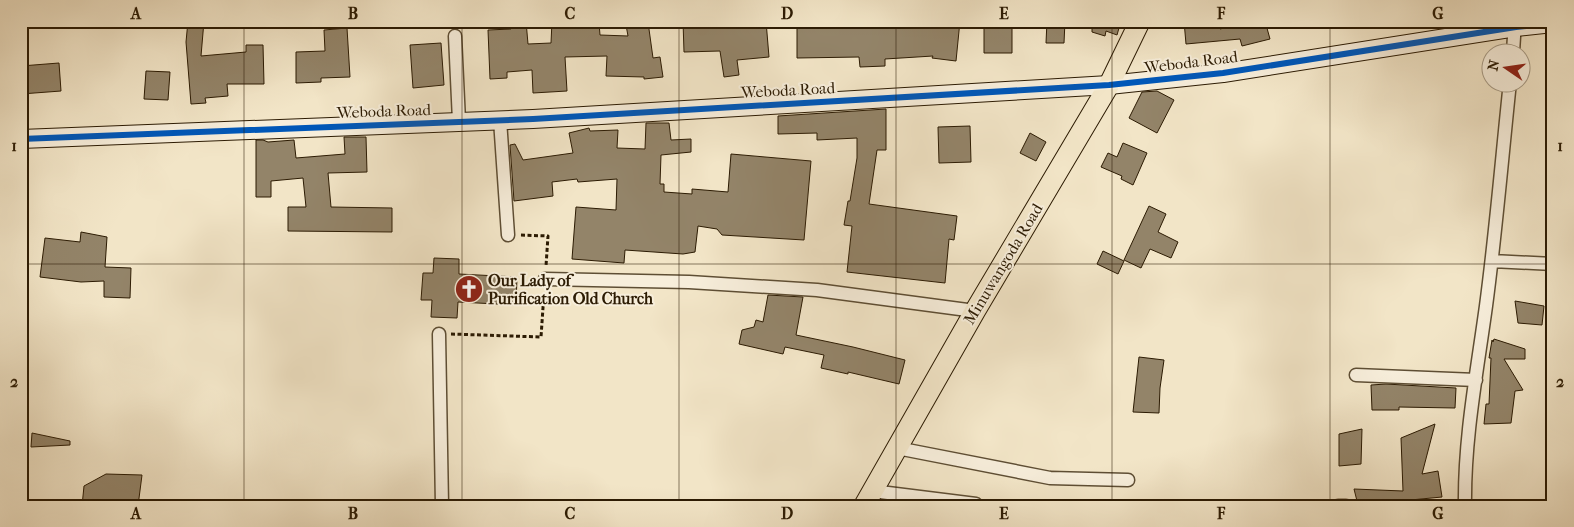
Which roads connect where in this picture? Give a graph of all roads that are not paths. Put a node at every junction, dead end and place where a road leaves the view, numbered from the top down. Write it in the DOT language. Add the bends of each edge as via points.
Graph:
graph roads {
  1 [pos="1140,21"];
  2 [pos="1516,24"];
  3 [pos="1553,24"];
  4 [pos="455,36"];
  5 [pos="1514,42"];
  6 [pos="1109,86"];
  7 [pos="1509,92"];
  8 [pos="500,120"];
  9 [pos="459,121"];
  10 [pos="21,139"];
  11 [pos="508,235"];
  12 [pos="1492,260"];
  13 [pos="1553,264"];
  14 [pos="545,279"];
  15 [pos="975,310"];
  16 [pos="439,334"];
  17 [pos="1356,375"];
  18 [pos="1476,380"];
  19 [pos="897,448"];
  20 [pos="1128,480"];
  21 [pos="868,498"];
  22 [pos="976,504"];
  23 [pos="442,506"];
  24 [pos="1338,506"];
  25 [pos="1346,506"];
  26 [pos="1465,506"];
  1 -- 6 [label="main road, Minuwangoda Road"];
  2 -- 3 [label="street, Weboda Road"];
  2 -- 5 [label="street"];
  2 -- 6 [label="street, Weboda Road" via="1223,73"];
  4 -- 9 [label="street"];
  6 -- 8 [label="street, Weboda Road"];
  6 -- 15 [label="main road, Minuwangoda Road"];
  7 -- 12 [label="street"];
  8 -- 9 [label="street, Weboda Road"];
  8 -- 11 [label="street"];
  9 -- 10 [label="street, Weboda Road"];
  12 -- 13 [label="street"];
  12 -- 18 [label="street"];
  14 -- 15 [label="street" via="689,282 817,290"];
  15 -- 19 [label="main road, Minuwangoda Road"];
  16 -- 23 [label="street"];
  17 -- 18 [label="street"];
  18 -- 26 [label="street"];
  19 -- 20 [label="street" via="1050,478"];
  19 -- 21 [label="main road, Minuwangoda Road"];
  21 -- 22 [label="street"];
  24 -- 25 [label="street"];
}
